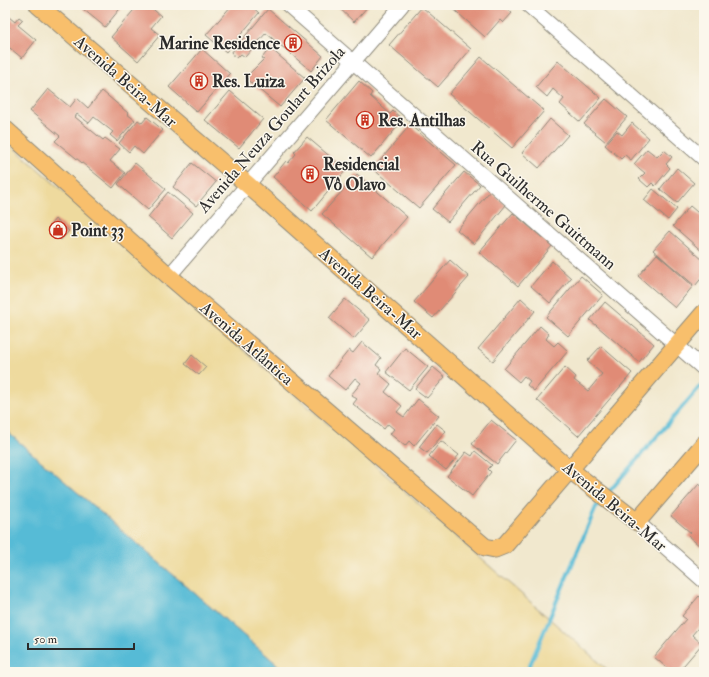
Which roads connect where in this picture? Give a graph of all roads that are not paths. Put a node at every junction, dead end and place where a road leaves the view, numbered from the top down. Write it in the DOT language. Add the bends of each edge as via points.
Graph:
graph roads {
  1 [pos="38,5"];
  2 [pos="288,5"];
  3 [pos="402,5"];
  4 [pos="528,5"];
  5 [pos="353,61"];
  6 [pos="5,129"];
  7 [pos="704,159"];
  8 [pos="247,184"];
  9 [pos="169,276"];
  10 [pos="704,313"];
  11 [pos="682,350"];
  12 [pos="704,369"];
  13 [pos="704,444"];
  14 [pos="575,473"];
  15 [pos="633,519"];
  16 [pos="704,581"];
  1 -- 8 [label="main road, Avenida Beira-Mar"];
  2 -- 5 [label="street, Rua Guilherme Guittmann"];
  3 -- 5 [label="street, Avenida Neuza Goulart Brizola"];
  4 -- 7 [label="street"];
  5 -- 8 [label="street, Avenida Neuza Goulart Brizola"];
  5 -- 11 [label="street, Rua Guilherme Guittmann"];
  6 -- 9 [label="main road, Avenida Atlântica"];
  8 -- 9 [label="street, Avenida Neuza Goulart Brizola"];
  8 -- 14 [label="main road, Avenida Beira-Mar"];
  9 -- 14 [label="main road, Avenida Atlântica" via="485,547 495,549 505,545"];
  10 -- 11 [label="main road"];
  11 -- 12 [label="street, Rua Guilherme Guittmann"];
  11 -- 14 [label="main road"];
  13 -- 15 [label="main road"];
  14 -- 15 [label="main road, Avenida Beira-Mar"];
  15 -- 16 [label="street, Avenida Beira-Mar"];
}
